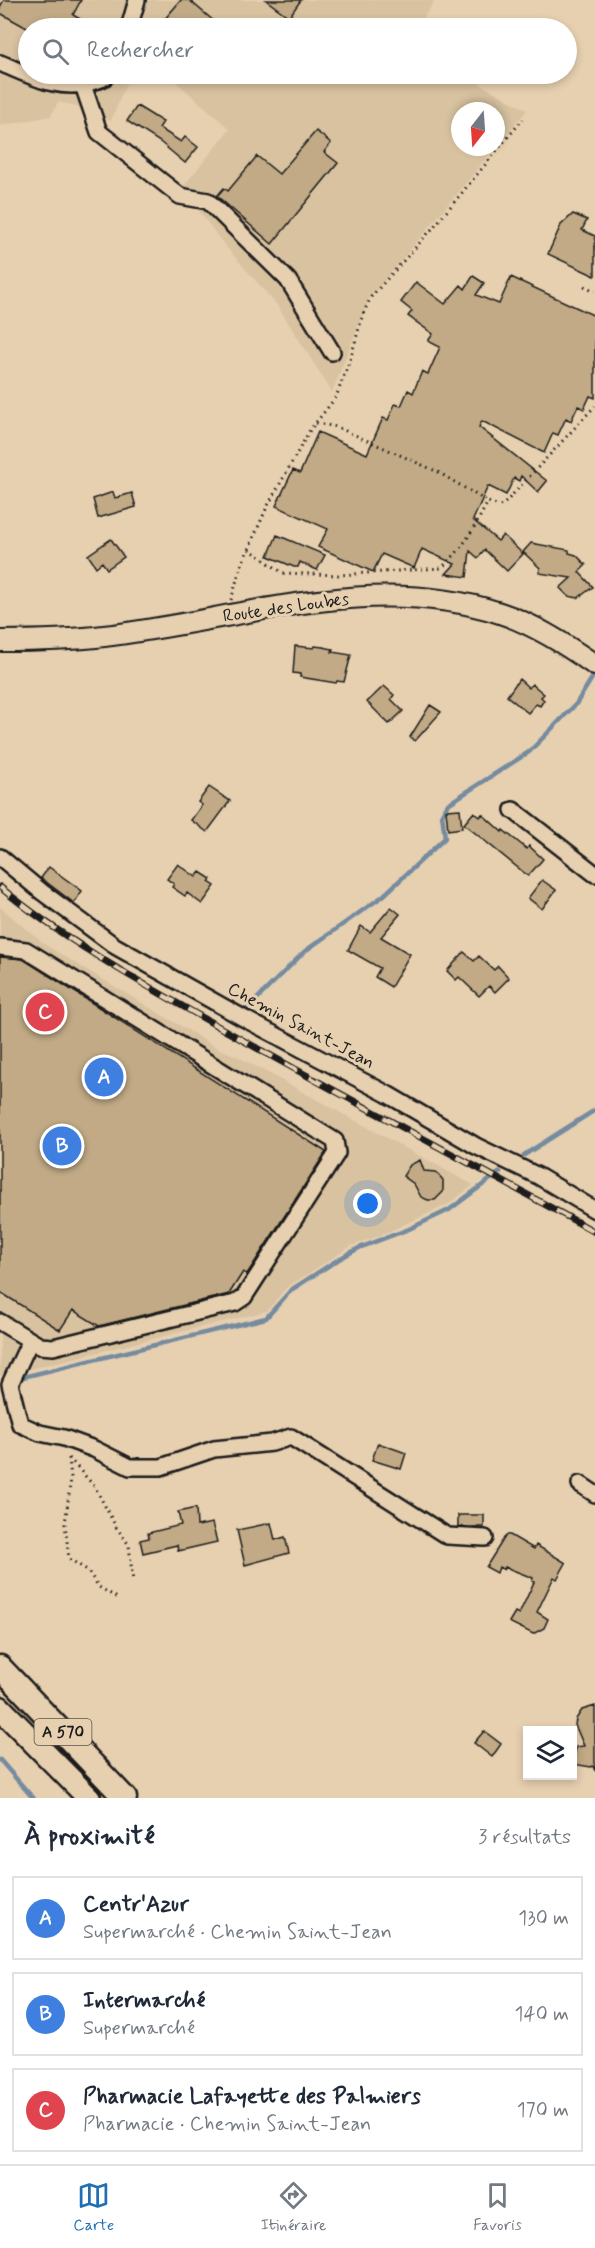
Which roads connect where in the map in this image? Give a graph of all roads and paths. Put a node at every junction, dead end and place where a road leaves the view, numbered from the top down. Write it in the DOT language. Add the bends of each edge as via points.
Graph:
graph roads {
  1 [pos="137,0"];
  2 [pos="132,18"];
  3 [pos="0,63"];
  4 [pos="18,70"];
  5 [pos="56,84"];
  6 [pos="86,84"];
  7 [pos="83,85"];
  8 [pos="523,119"];
  9 [pos="584,286"];
  10 [pos="595,291"];
  11 [pos="332,351"];
  12 [pos="595,406"];
  13 [pos="315,423"];
  14 [pos="488,502"];
  15 [pos="249,549"];
  16 [pos="226,616"];
  17 [pos="0,641"];
  18 [pos="592,658"];
  19 [pos="513,810"];
  20 [pos="0,857"];
  21 [pos="595,874"];
  22 [pos="0,947"];
  23 [pos="595,1210"];
  24 [pos="0,1322"];
  25 [pos="30,1341"];
  26 [pos="64,1438"];
  27 [pos="69,1458"];
  28 [pos="580,1484"];
  29 [pos="595,1494"];
  30 [pos="485,1538"];
  31 [pos="133,1582"];
  32 [pos="119,1599"];
  33 [pos="0,1667"];
  34 [pos="0,1708"];
  35 [pos="89,1798"];
  36 [pos="125,1798"];
  1 -- 2 [label="street"];
  3 -- 4 [label="street"];
  5 -- 7 [label="street"];
  6 -- 7 [label="street"];
  7 -- 11 [label="street" via="99,132 180,196 208,201 288,280"];
  8 -- 13 [label="path" via="371,297 336,397"];
  9 -- 10 [label="path"];
  12 -- 14 [label="path" via="503,505"];
  13 -- 14 [label="path" via="337,428 438,472"];
  13 -- 15 [label="path" via="267,507"];
  14 -- 15 [label="path" via="467,541 441,568 339,575 283,573"];
  15 -- 16 [label="path"];
  16 -- 17 [label="main road, Route des Loubes" via="104,636"];
  16 -- 18 [label="main road, Route des Loubes" via="305,601 431,598 501,613"];
  19 -- 21 [label="street"];
  20 -- 23 [label="street, Chemin Saint-Jean" via="115,946"];
  22 -- 25 [label="street" via="26,950 335,1141 337,1153 244,1297 235,1303 53,1347"];
  24 -- 25 [label="street"];
  25 -- 26 [label="street" via="10,1384 20,1424"];
  26 -- 27 [label="path" via="63,1451"];
  26 -- 30 [label="street" via="130,1467 161,1467 214,1449 272,1443 291,1437 447,1536"];
  27 -- 31 [label="path" via="95,1487 129,1545"];
  27 -- 32 [label="path" via="71,1478 65,1524 69,1559 87,1570 99,1587"];
  28 -- 29 [label="street"];
  33 -- 36 [label="highway, A 570"];
  34 -- 35 [label="highway, A 570"];
}
